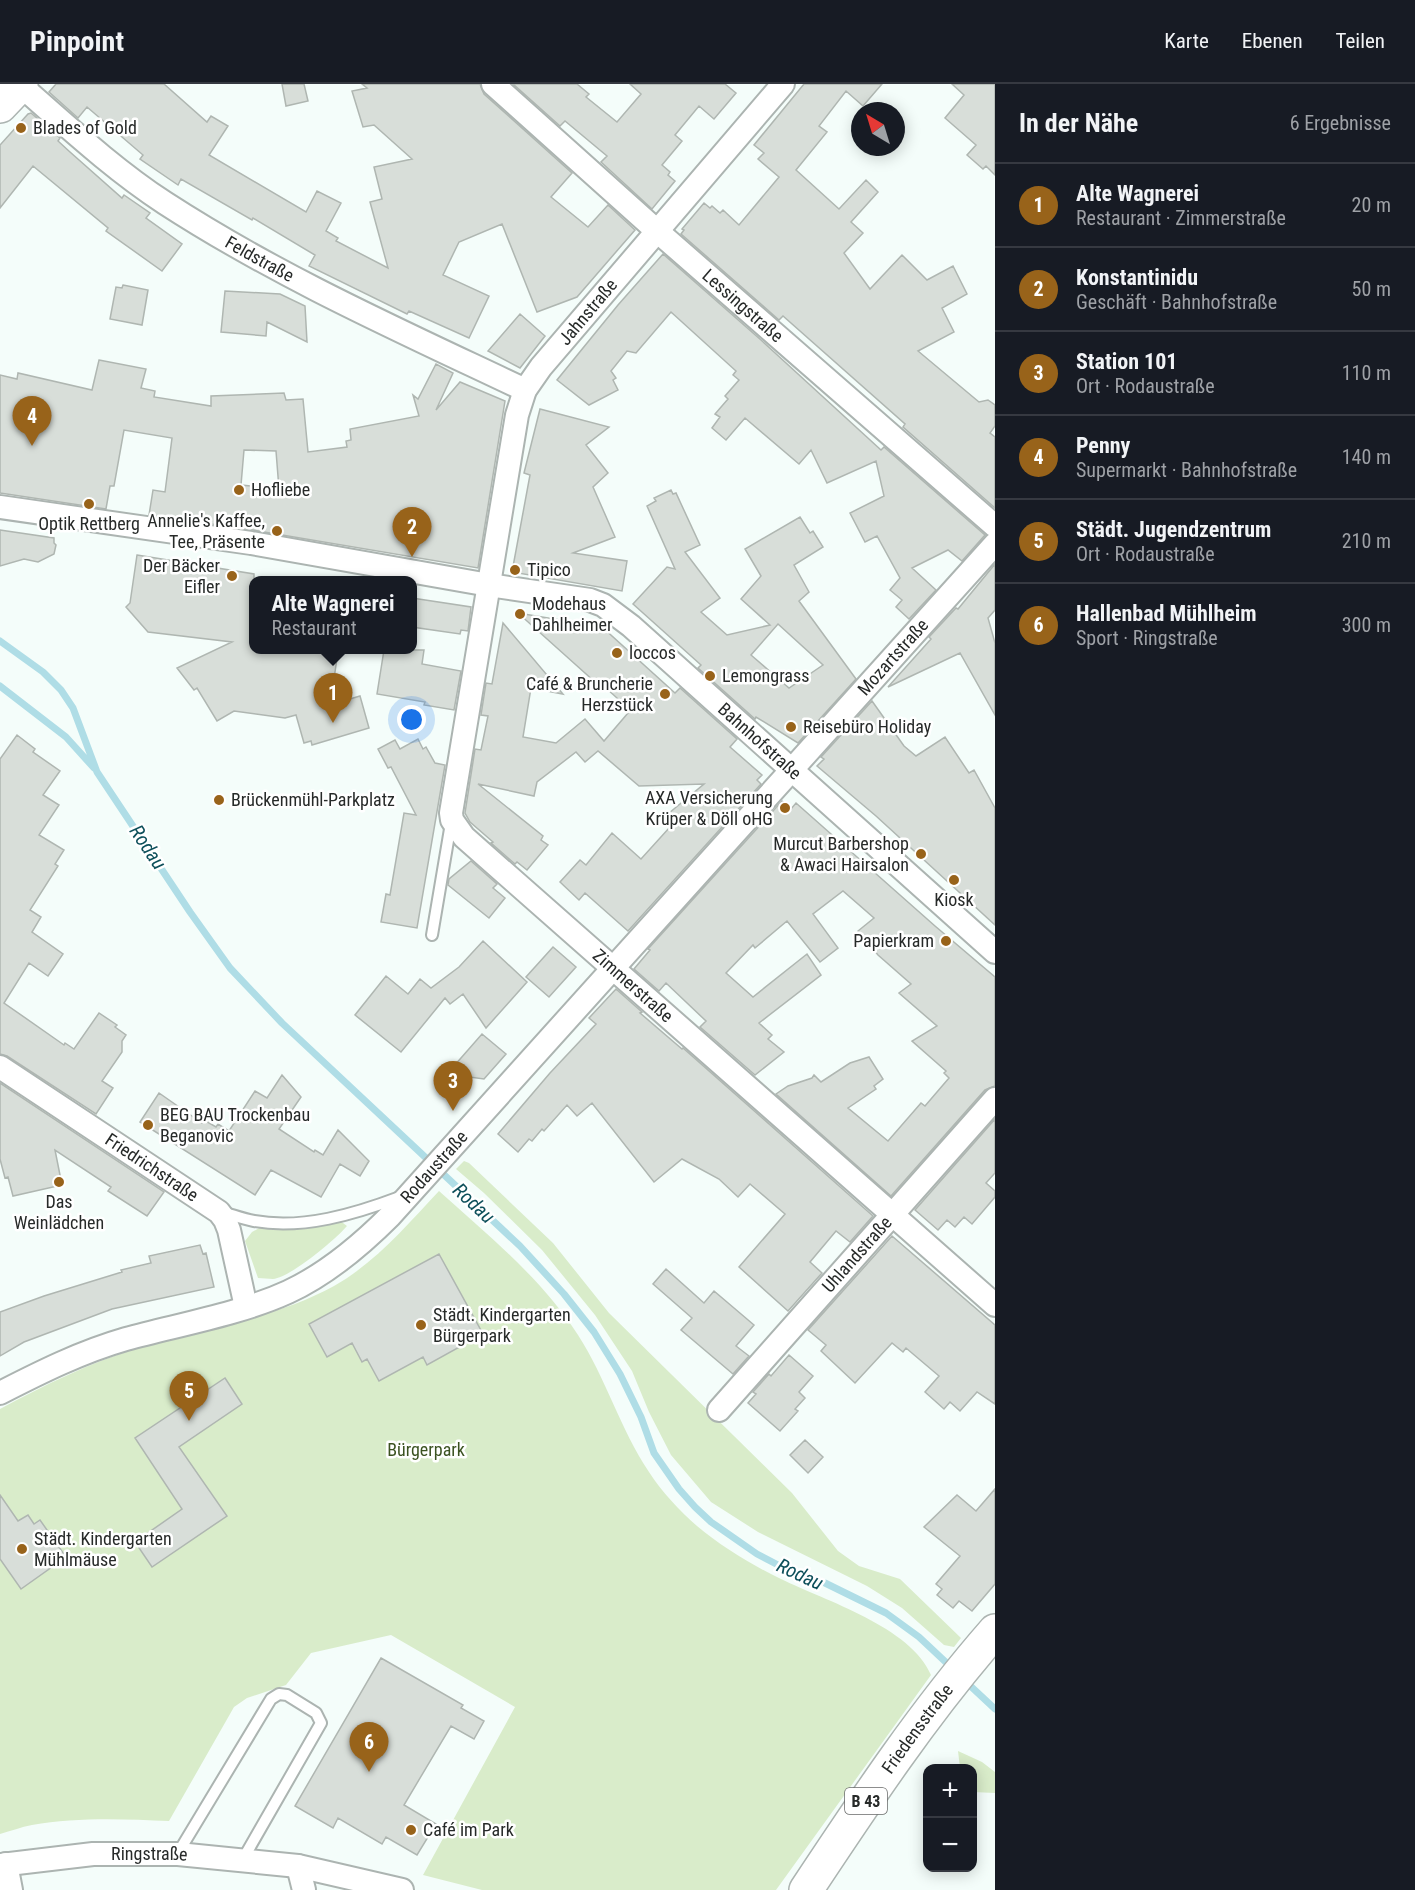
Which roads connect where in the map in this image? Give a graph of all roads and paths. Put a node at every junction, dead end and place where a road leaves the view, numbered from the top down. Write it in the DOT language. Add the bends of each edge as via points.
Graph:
graph roads {
  1 [pos="493,84"];
  2 [pos="783,84"];
  3 [pos="14,92"];
  4 [pos="657,231"];
  5 [pos="525,390"];
  6 [pos="0,507"];
  7 [pos="995,526"];
  8 [pos="995,544"];
  9 [pos="489,585"];
  10 [pos="791,770"];
  11 [pos="452,820"];
  12 [pos="432,935"];
  13 [pos="995,952"];
  14 [pos="614,968"];
  15 [pos="0,1067"];
  16 [pos="995,1099"];
  17 [pos="410,1193"];
  18 [pos="219,1212"];
  19 [pos="893,1214"];
  20 [pos="995,1305"];
  21 [pos="246,1306"];
  22 [pos="0,1393"];
  23 [pos="719,1410"];
  24 [pos="986,1645"];
  25 [pos="178,1854"];
  26 [pos="243,1859"];
  27 [pos="3,1864"];
  28 [pos="298,1866"];
  29 [pos="10,1890"];
  30 [pos="304,1890"];
  31 [pos="402,1890"];
  32 [pos="806,1890"];
  1 -- 4 [label="street, Lessingstraße"];
  2 -- 4 [label="street, Jahnstraße"];
  3 -- 5 [label="street, Feldstraße" via="138,184 208,229 312,288"];
  4 -- 5 [label="street, Jahnstraße"];
  4 -- 7 [label="street, Lessingstraße"];
  5 -- 9 [label="street, Jahnstraße" via="517,416"];
  6 -- 9 [label="street, Bahnhofstraße" via="251,543"];
  8 -- 10 [label="street, Mozartstraße"];
  9 -- 10 [label="street, Bahnhofstraße" via="603,605"];
  9 -- 11 [label="street"];
  10 -- 13 [label="street, Bahnhofstraße"];
  10 -- 14 [label="street, Rodaustraße"];
  11 -- 12 [label="lane"];
  11 -- 14 [label="street, Zimmerstraße" via="464,837"];
  14 -- 17 [label="street, Rodaustraße"];
  14 -- 19 [label="street, Zimmerstraße"];
  15 -- 18 [label="street, Friedrichstraße"];
  16 -- 19 [label="street, Uhlandstraße"];
  17 -- 18 [label="lane" via="354,1213 296,1222 254,1221"];
  17 -- 21 [label="street, Rodaustraße" via="370,1236 332,1266 288,1292"];
  18 -- 21 [label="street" via="229,1230"];
  19 -- 20 [label="street, Zimmerstraße"];
  19 -- 23 [label="street, Uhlandstraße"];
  21 -- 22 [label="street, Rodaustraße" via="96,1349"];
  24 -- 32 [label="main road, Friedensstraße / B 43" via="946,1688"];
  25 -- 26 [label="street, Ringstraße"];
  25 -- 26 [label="lane" via="271,1699 287,1695 316,1713 321,1723"];
  25 -- 27 [label="street, Ringstraße" via="93,1854"];
  26 -- 28 [label="street, Ringstraße"];
  27 -- 29 [label="street"];
  28 -- 30 [label="street"];
  28 -- 31 [label="street, Ringstraße"];
}
